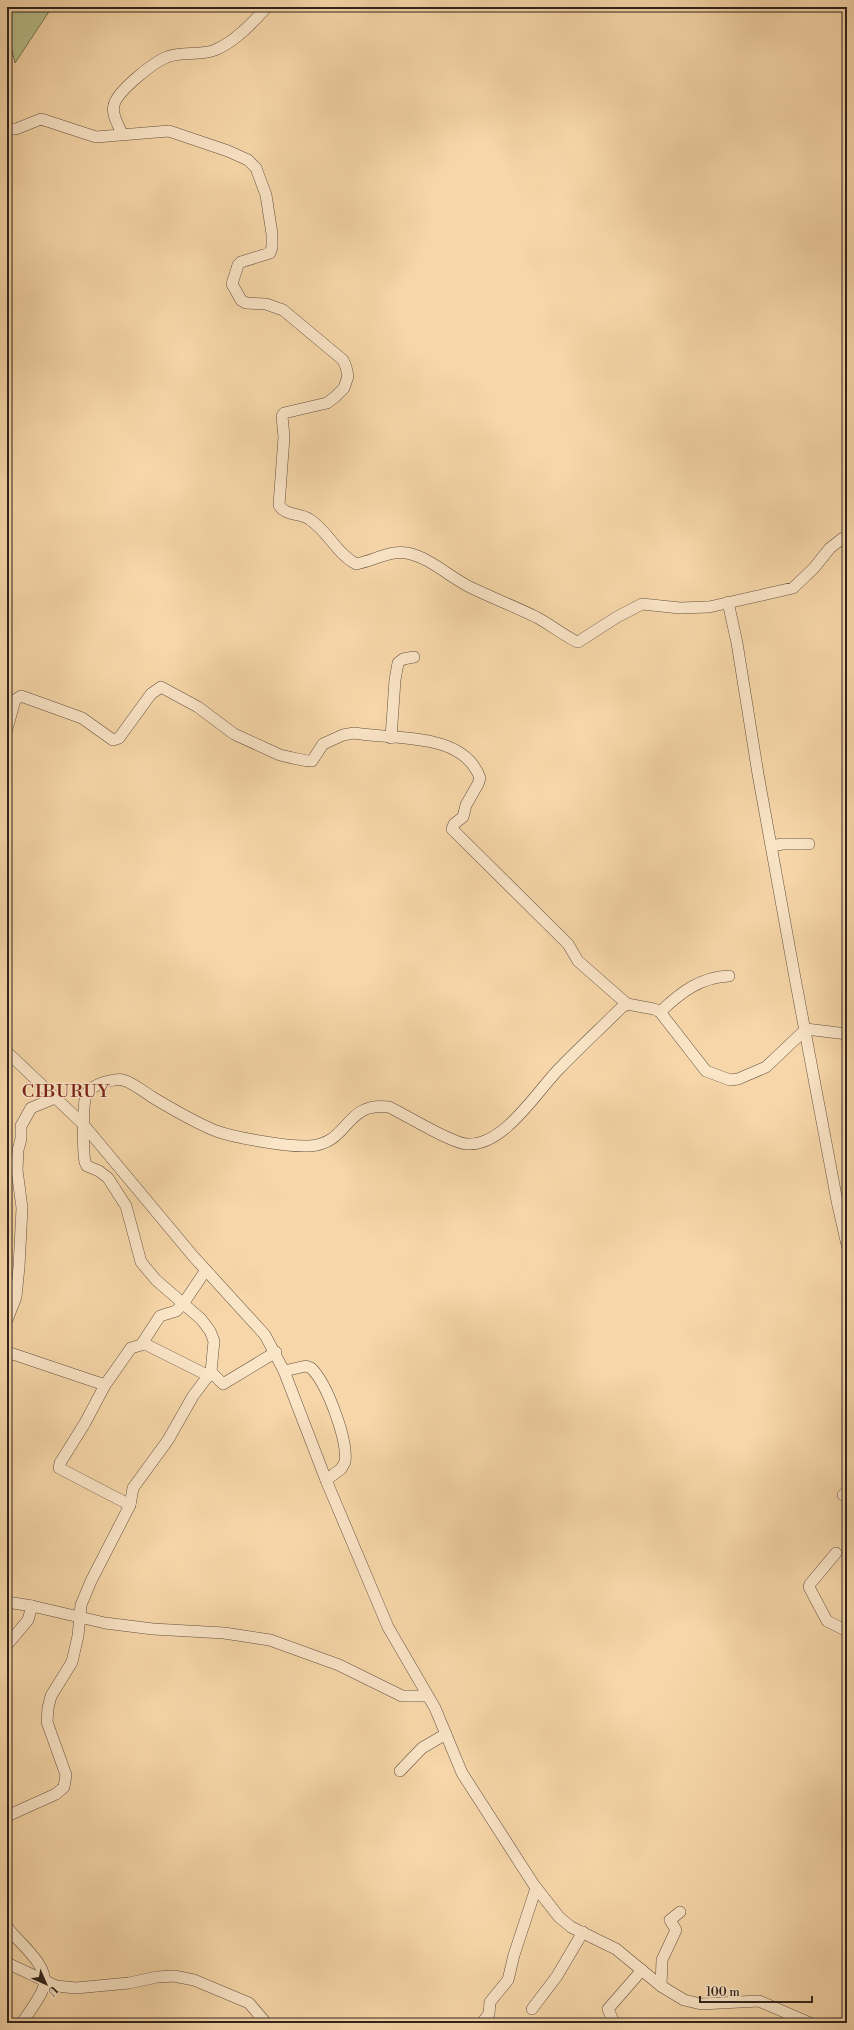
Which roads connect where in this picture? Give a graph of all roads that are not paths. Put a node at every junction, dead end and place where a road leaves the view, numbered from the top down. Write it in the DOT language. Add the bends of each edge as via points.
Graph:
graph roads {
  1 [pos="266,7"];
  2 [pos="7,127"];
  3 [pos="122,134"];
  4 [pos="847,537"];
  5 [pos="728,602"];
  6 [pos="414,657"];
  7 [pos="7,729"];
  8 [pos="391,738"];
  9 [pos="809,844"];
  10 [pos="772,846"];
  11 [pos="729,976"];
  12 [pos="627,1004"];
  13 [pos="660,1012"];
  14 [pos="806,1029"];
  15 [pos="847,1034"];
  16 [pos="7,1052"];
  17 [pos="55,1098"];
  18 [pos="83,1124"];
  19 [pos="847,1245"];
  20 [pos="206,1270"];
  21 [pos="183,1304"];
  22 [pos="7,1320"];
  23 [pos="143,1343"];
  24 [pos="7,1352"];
  25 [pos="276,1352"];
  26 [pos="284,1371"];
  27 [pos="210,1374"];
  28 [pos="105,1385"];
  29 [pos="326,1480"];
  30 [pos="130,1505"];
  31 [pos="836,1553"];
  32 [pos="7,1602"];
  33 [pos="32,1606"];
  34 [pos="80,1616"];
  35 [pos="847,1631"];
  36 [pos="7,1645"];
  37 [pos="427,1696"];
  38 [pos="446,1734"];
  39 [pos="400,1771"];
  40 [pos="7,1816"];
  41 [pos="536,1888"];
  42 [pos="680,1912"];
  43 [pos="7,1928"];
  44 [pos="583,1932"];
  45 [pos="7,1963"];
  46 [pos="642,1970"];
  47 [pos="45,1982"];
  48 [pos="661,1986"];
  49 [pos="532,2009"];
  50 [pos="22,2023"];
  51 [pos="266,2023"];
  52 [pos="482,2023"];
  53 [pos="614,2023"];
  54 [pos="810,2023"];
  1 -- 3 [label="street" via="249,26 216,49 204,54 168,56 120,93 113,106"];
  2 -- 3 [label="street" via="12,130 41,119 96,137"];
  3 -- 5 [label="street" via="169,131 234,153 248,160 256,168 266,195 272,247 270,253 241,262 232,284 241,300 283,310 343,360 348,376 344,388 335,397 327,403 284,413 282,416 284,437 279,501 281,508 286,512 309,519 356,564 389,554 406,553 418,557 474,589 537,617 574,641 581,641 642,604 680,608 709,607"];
  4 -- 5 [label="street" via="830,548 793,588"];
  5 -- 10 [label="street"];
  6 -- 8 [label="street" via="402,659 398,663 394,680"];
  7 -- 8 [label="street" via="15,700 21,696 82,718 113,740 119,738 151,694 161,687 198,707 234,734 287,757 309,762 323,744 348,734"];
  8 -- 12 [label="street" via="433,741 446,745 474,766 480,778 478,784 466,805 463,817 452,829 568,944 578,960"];
  9 -- 10 [label="street"];
  10 -- 14 [label="street"];
  11 -- 13 [label="street" via="714,976 697,983"];
  12 -- 13 [label="street"];
  12 -- 18 [label="street" via="558,1070 507,1126 490,1139 476,1144 452,1140 389,1107 378,1105 360,1111 336,1136 319,1144 308,1146 258,1140 225,1134 201,1124 122,1080 103,1083 88,1091"];
  13 -- 14 [label="street" via="706,1071 730,1080 766,1068"];
  14 -- 15 [label="street"];
  14 -- 19 [label="street"];
  16 -- 17 [label="street"];
  17 -- 18 [label="street"];
  17 -- 22 [label="street" via="31,1108 20,1128 22,1139 17,1160 22,1208 19,1267 16,1297"];
  18 -- 20 [label="street"];
  18 -- 21 [label="street" via="84,1162 112,1183 126,1206 142,1262 156,1280"];
  20 -- 21 [label="street"];
  20 -- 25 [label="street" via="265,1335"];
  21 -- 23 [label="street" via="176,1311 160,1316"];
  21 -- 27 [label="street" via="201,1318 213,1335"];
  23 -- 27 [label="street"];
  23 -- 28 [label="street" via="131,1348"];
  24 -- 28 [label="street"];
  25 -- 26 [label="street"];
  25 -- 27 [label="street" via="223,1384"];
  26 -- 29 [label="street"];
  26 -- 29 [label="street" via="306,1366 311,1368 337,1417 345,1462 341,1469"];
  27 -- 30 [label="street" via="193,1396 168,1440 133,1488"];
  28 -- 30 [label="street" via="59,1468"];
  29 -- 37 [label="street" via="388,1627"];
  30 -- 34 [label="street" via="91,1581 81,1605"];
  31 -- 35 [label="street" via="810,1587 827,1621"];
  32 -- 33 [label="street"];
  33 -- 34 [label="street"];
  33 -- 36 [label="street" via="28,1620"];
  34 -- 37 [label="street" via="105,1624 224,1632 270,1640 339,1665 402,1696"];
  34 -- 40 [label="street" via="72,1662 51,1696 48,1708 47,1722 66,1775 64,1787 56,1794"];
  37 -- 38 [label="street"];
  38 -- 39 [label="street" via="422,1748"];
  38 -- 41 [label="street" via="462,1772"];
  41 -- 44 [label="street" via="564,1922"];
  41 -- 52 [label="street" via="508,1980 490,2002 490,2014"];
  42 -- 48 [label="street" via="670,1920 676,1930 662,1960"];
  43 -- 47 [label="street" via="39,1964 45,1974"];
  44 -- 46 [label="street" via="616,1950"];
  44 -- 49 [label="street" via="557,1976"];
  45 -- 47 [label="street"];
  46 -- 48 [label="street"];
  46 -- 53 [label="street" via="608,2008"];
  47 -- 50 [label="street" via="43,1990"];
  47 -- 51 [label="street" via="63,1987 89,1988 174,1976 201,1982 249,2003"];
  48 -- 54 [label="street" via="684,2000 701,2004 759,2001"];
}
